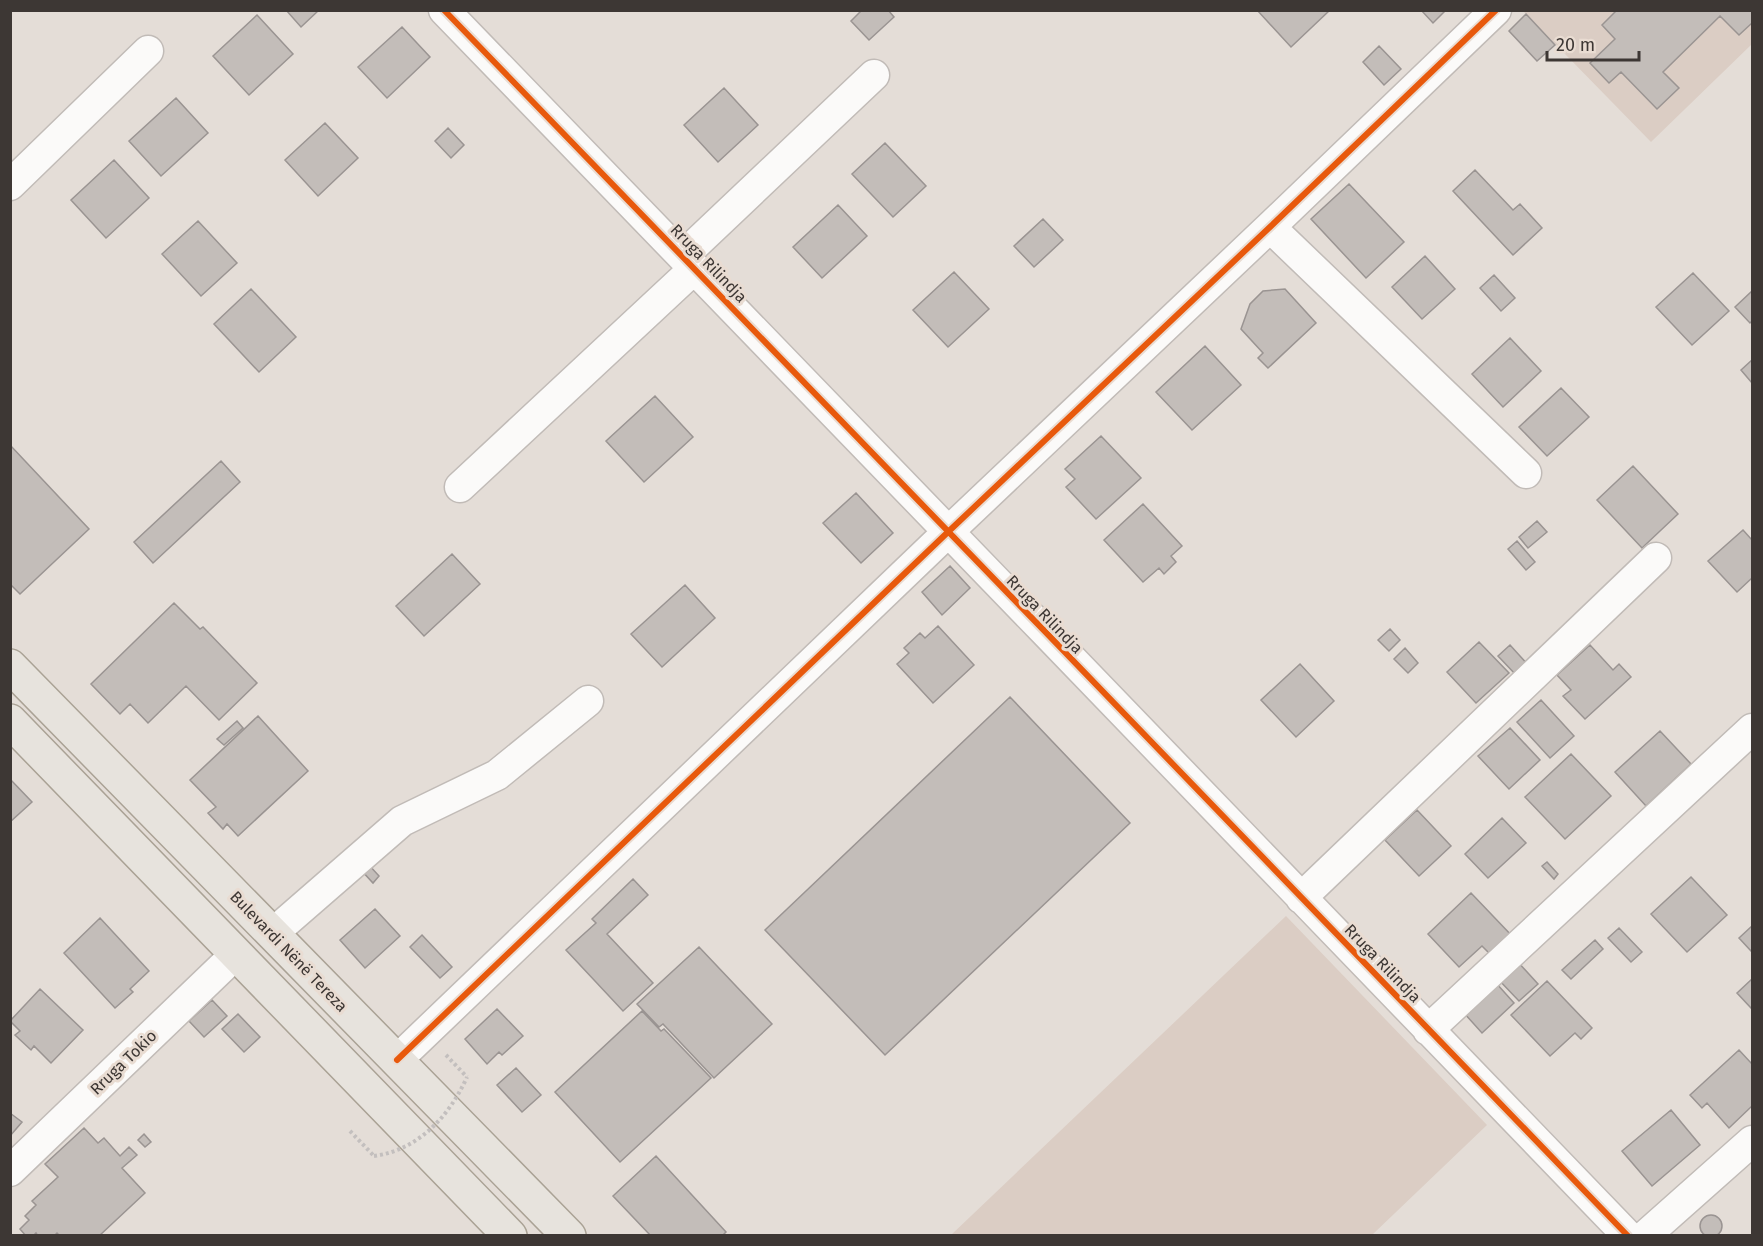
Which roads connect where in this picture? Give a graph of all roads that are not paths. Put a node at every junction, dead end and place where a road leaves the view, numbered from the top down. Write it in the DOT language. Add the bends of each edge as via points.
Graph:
graph roads {
  1 [pos="444,10"];
  2 [pos="1496,10"];
  3 [pos="148,51"];
  4 [pos="874,75"];
  5 [pos="10,185"];
  6 [pos="1270,227"];
  7 [pos="689,262"];
  8 [pos="1526,473"];
  9 [pos="460,487"];
  10 [pos="948,532"];
  11 [pos="1656,558"];
  12 [pos="10,666"];
  13 [pos="588,701"];
  14 [pos="10,721"];
  15 [pos="1752,729"];
  16 [pos="1301,898"];
  17 [pos="272,934"];
  18 [pos="236,954"];
  19 [pos="1428,1030"];
  20 [pos="397,1060"];
  21 [pos="1752,1141"];
  22 [pos="10,1171"];
  23 [pos="510,1236"];
  24 [pos="569,1236"];
  25 [pos="1628,1236"];
  26 [pos="1645,1236"];
  1 -- 7 [label="street, Rruga Rilindja"];
  2 -- 6 [label="street"];
  3 -- 5 [label="street"];
  4 -- 7 [label="street"];
  6 -- 8 [label="street"];
  6 -- 10 [label="street"];
  7 -- 9 [label="street"];
  7 -- 10 [label="street, Rruga Rilindja"];
  10 -- 16 [label="street, Rruga Rilindja"];
  10 -- 20 [label="street"];
  11 -- 16 [label="street"];
  12 -- 17 [label="main road, Bulevardi Nënë Tereza"];
  13 -- 17 [label="street" via="497,775 402,821"];
  14 -- 18 [label="main road"];
  15 -- 19 [label="street"];
  16 -- 19 [label="street, Rruga Rilindja"];
  17 -- 20 [label="main road, Bulevardi Nënë Tereza"];
  18 -- 22 [label="street, Rruga Tokio"];
  18 -- 23 [label="main road"];
  19 -- 25 [label="street, Rruga Rilindja"];
  20 -- 24 [label="main road, Bulevardi Nënë Tereza"];
  21 -- 26 [label="street"];
}
